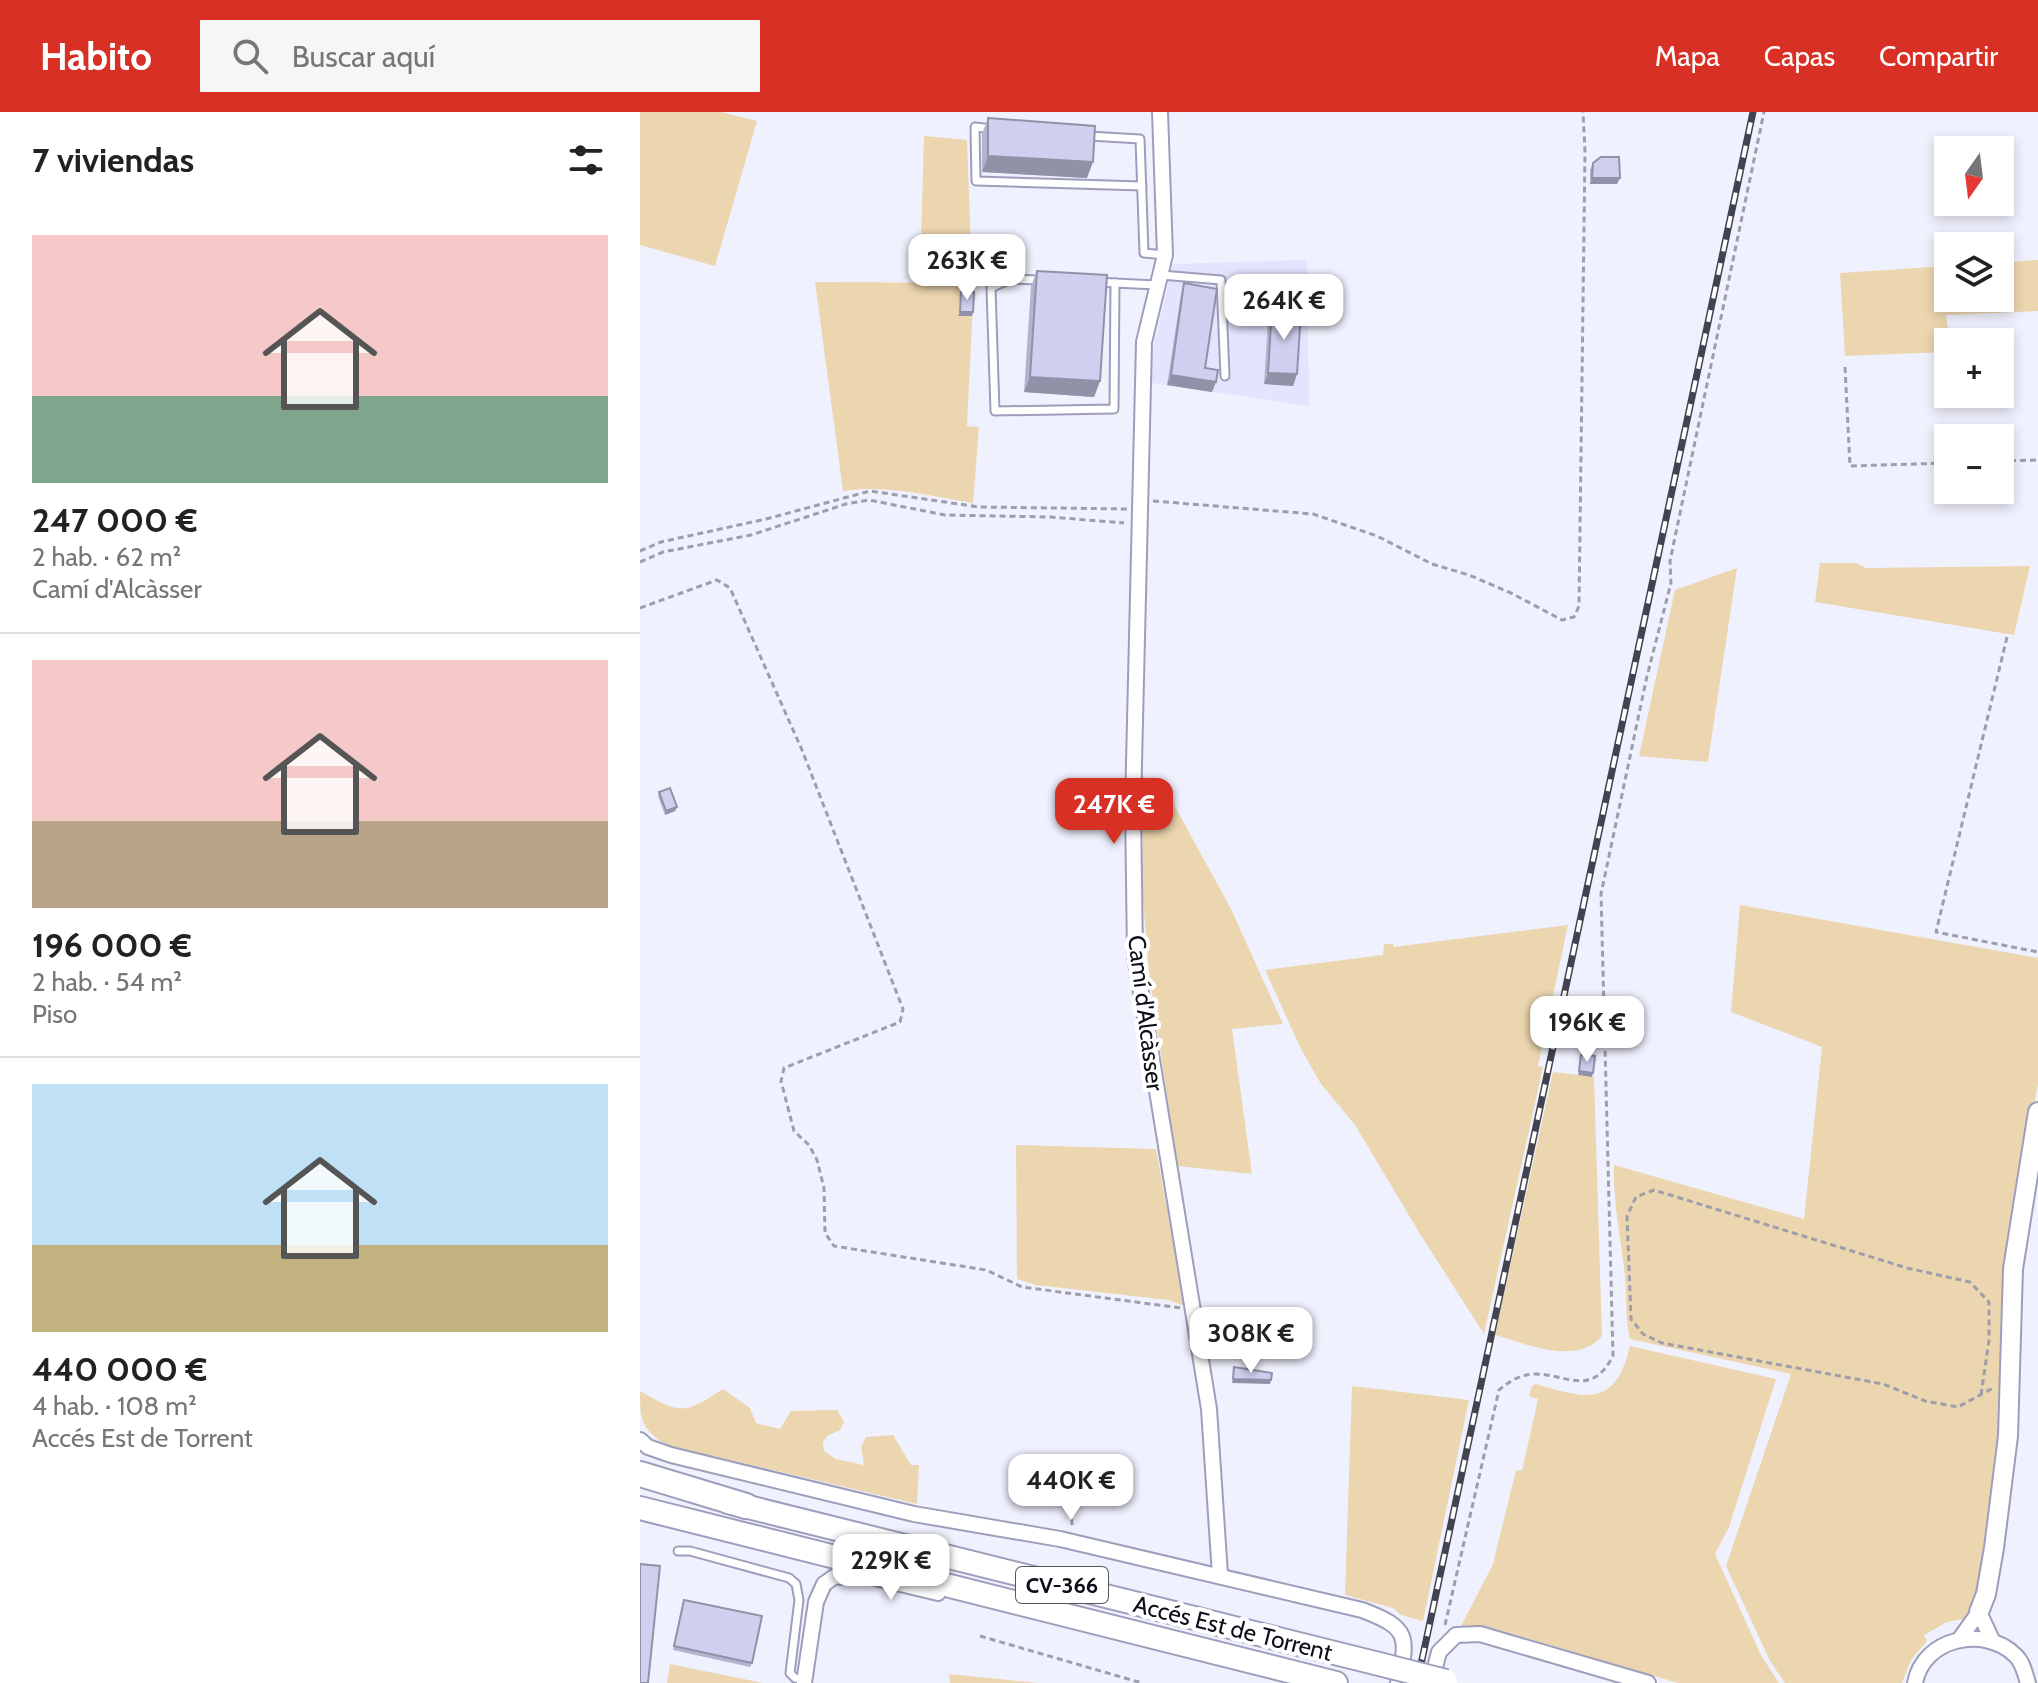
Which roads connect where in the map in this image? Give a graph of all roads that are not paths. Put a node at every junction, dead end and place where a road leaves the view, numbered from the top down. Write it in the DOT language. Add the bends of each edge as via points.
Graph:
graph roads {
  1 [pos="1160,112"];
  2 [pos="1005,130"];
  3 [pos="1080,135"];
  4 [pos="1142,186"];
  5 [pos="1165,255"];
  6 [pos="1158,280"];
  7 [pos="1055,281"];
  8 [pos="1085,282"];
  9 [pos="1115,283"];
  10 [pos="1225,376"];
  11 [pos="2038,1112"];
  12 [pos="640,1440"];
  13 [pos="640,1477"];
  14 [pos="746,1506"];
  15 [pos="640,1508"];
  16 [pos="678,1551"];
  17 [pos="1220,1575"];
  18 [pos="1010,1601"];
  19 [pos="1979,1612"];
  20 [pos="1959,1640"];
  21 [pos="1993,1642"];
  22 [pos="2018,1657"];
  23 [pos="2038,1667"];
  24 [pos="804,1682"];
  25 [pos="1444,1682"];
  26 [pos="1336,1683"];
  27 [pos="1398,1683"];
  28 [pos="1648,1683"];
  29 [pos="1915,1683"];
  30 [pos="2028,1683"];
  1 -- 5 [label="street, Camí d'Alcàsser"];
  2 -- 4 [label="lane" via="975,127 976,181"];
  3 -- 4 [label="lane" via="1140,139"];
  4 -- 5 [label="lane" via="1144,253"];
  5 -- 6 [label="street, Camí d'Alcàsser"];
  6 -- 9 [label="lane"];
  6 -- 10 [label="lane" via="1221,280"];
  6 -- 17 [label="street, Camí d'Alcàsser" via="1144,342 1133,806 1135,956 1209,1409"];
  7 -- 9 [label="lane" via="1010,279 991,288 995,411 1114,409"];
  8 -- 9 [label="lane"];
  11 -- 19 [label="street" via="2013,1269 2008,1436 1994,1548"];
  12 -- 17 [label="street" via="671,1455 900,1511"];
  13 -- 14 [label="highway"];
  14 -- 25 [label="main road, Accés Est de Torrent / CV-366, bridge"];
  15 -- 18 [label="main road, Accés Est de Torrent / CV-366"];
  16 -- 24 [label="lane" via="796,1584 799,1600 790,1673"];
  17 -- 27 [label="street" via="1385,1618 1401,1631 1406,1647"];
  18 -- 24 [label="street" via="948,1595 863,1575 834,1577 818,1593"];
  18 -- 26 [label="main road, Accés Est de Torrent / CV-366"];
  19 -- 20 [label="street"];
  19 -- 21 [label="street"];
  20 -- 21 [label="street"];
  20 -- 29 [label="street" via="1946,1643 1925,1660"];
  21 -- 22 [label="street"];
  22 -- 23 [label="street"];
  22 -- 30 [label="street"];
  25 -- 28 [label="street" via="1439,1652 1456,1635 1480,1634"];
}
